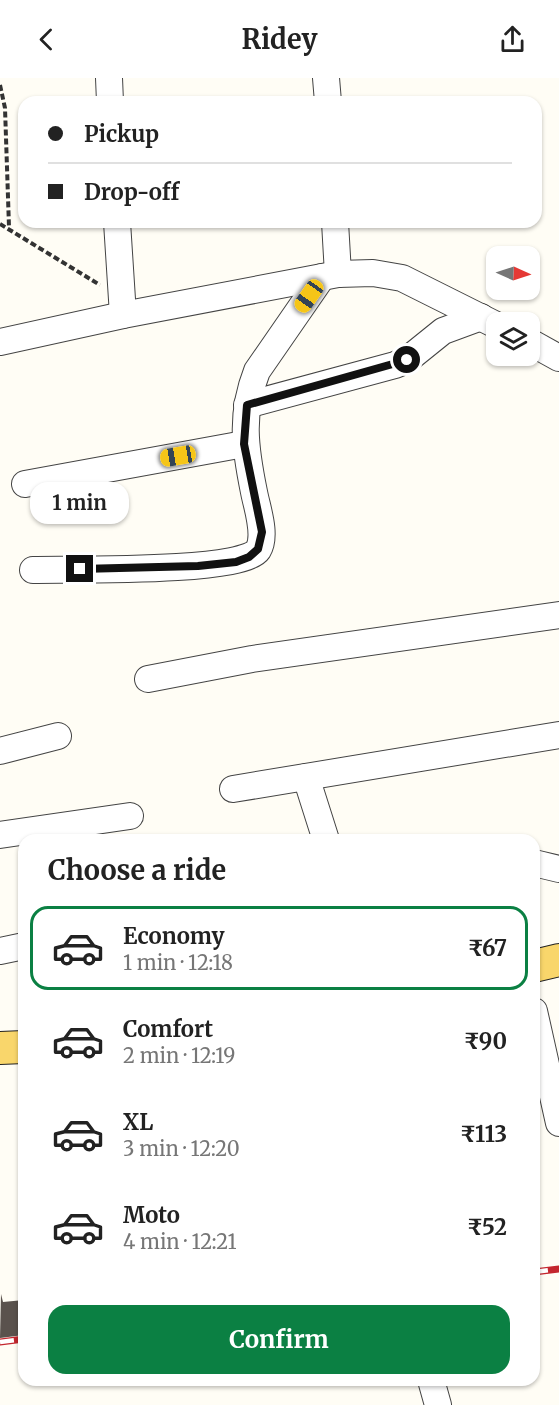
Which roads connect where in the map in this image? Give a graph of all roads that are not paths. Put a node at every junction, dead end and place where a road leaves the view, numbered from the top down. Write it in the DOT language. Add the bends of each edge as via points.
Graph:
graph roads {
  1 [pos="109,78"];
  2 [pos="326,78"];
  3 [pos="110,96"];
  4 [pos="328,96"];
  5 [pos="117,228"];
  6 [pos="334,228"];
  7 [pos="330,275"];
  8 [pos="122,306"];
  9 [pos="486,320"];
  10 [pos="486,322"];
  11 [pos="0,342"];
  12 [pos="540,348"];
  13 [pos="559,358"];
  14 [pos="247,405"];
  15 [pos="244,444"];
  16 [pos="24,484"];
  17 [pos="33,570"];
  18 [pos="559,616"];
  19 [pos="148,679"];
  20 [pos="559,735"];
  21 [pos="58,736"];
  22 [pos="0,752"];
  23 [pos="306,777"];
  24 [pos="233,789"];
  25 [pos="130,816"];
  26 [pos="324,834"];
  27 [pos="0,835"];
  28 [pos="540,864"];
  29 [pos="559,869"];
  30 [pos="18,947"];
  31 [pos="0,951"];
  32 [pos="559,960"];
  33 [pos="540,965"];
  34 [pos="540,1038"];
  35 [pos="18,1047"];
  36 [pos="0,1048"];
  37 [pos="559,1123"];
  38 [pos="433,1386"];
  39 [pos="438,1405"];
  1 -- 3 [label="street"];
  2 -- 4 [label="street"];
  5 -- 8 [label="street"];
  6 -- 7 [label="street"];
  7 -- 8 [label="street"];
  7 -- 9 [label="street" via="373,273 402,278"];
  7 -- 14 [label="street" via="257,371"];
  8 -- 11 [label="street"];
  10 -- 14 [label="street" via="442,331 395,365"];
  12 -- 13 [label="street"];
  14 -- 15 [label="street"];
  15 -- 16 [label="street"];
  15 -- 17 [label="street" via="262,532 258,549 249,557 198,566"];
  18 -- 19 [label="street" via="252,659"];
  20 -- 23 [label="street"];
  21 -- 22 [label="street"];
  23 -- 24 [label="street"];
  23 -- 26 [label="street"];
  25 -- 27 [label="street"];
  28 -- 29 [label="street"];
  30 -- 31 [label="street"];
  32 -- 33 [label="main road"];
  34 -- 37 [label="street"];
  35 -- 36 [label="main road"];
  38 -- 39 [label="street"];
}
